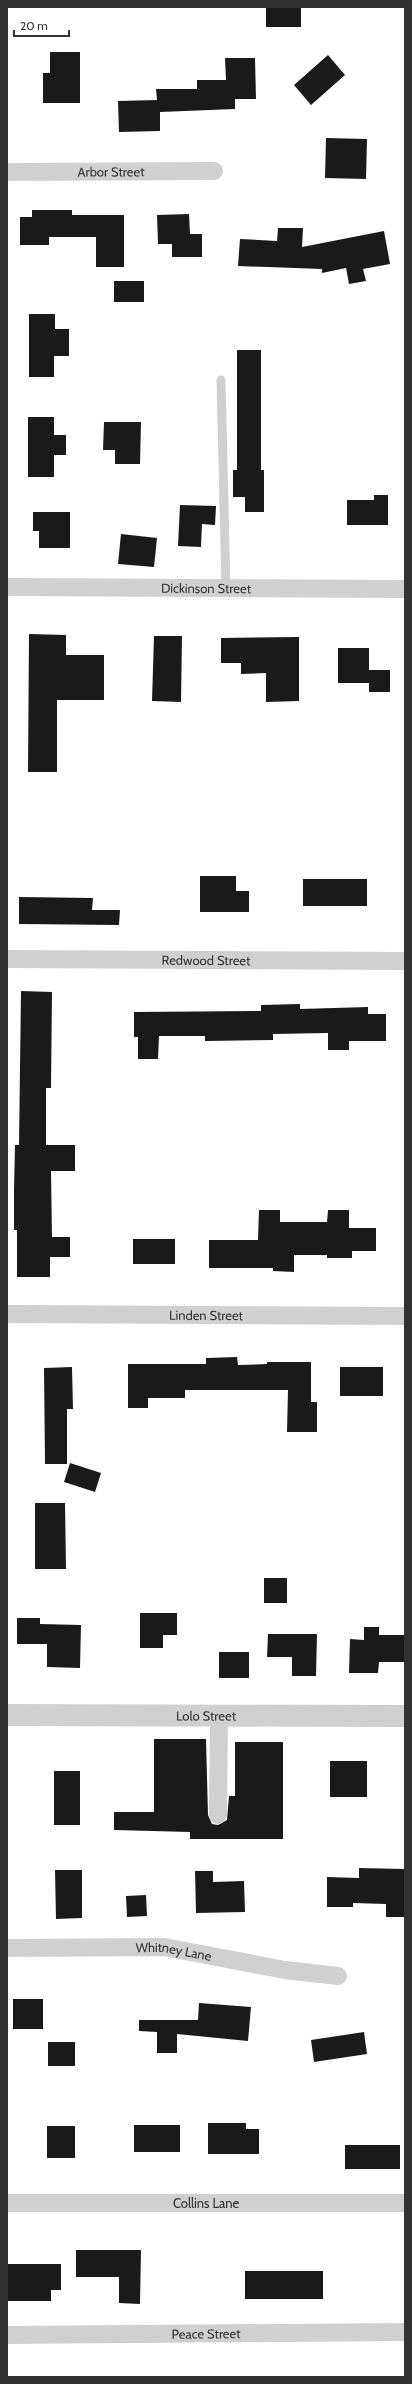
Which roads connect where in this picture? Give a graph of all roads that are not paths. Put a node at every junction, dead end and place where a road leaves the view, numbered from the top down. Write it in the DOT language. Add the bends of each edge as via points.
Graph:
graph roads {
  1 [pos="214,171"];
  2 [pos="7,172"];
  3 [pos="221,380"];
  4 [pos="7,587"];
  5 [pos="226,589"];
  6 [pos="405,589"];
  7 [pos="7,959"];
  8 [pos="405,961"];
  9 [pos="7,1314"];
  10 [pos="405,1316"];
  11 [pos="219,1714"];
  12 [pos="7,1715"];
  13 [pos="405,1716"];
  14 [pos="218,1815"];
  15 [pos="7,1948"];
  16 [pos="338,1976"];
  17 [pos="7,2203"];
  18 [pos="405,2203"];
  19 [pos="405,2332"];
  20 [pos="7,2335"];
  1 -- 2 [label="street, Arbor Street"];
  3 -- 5 [label="lane"];
  4 -- 5 [label="street, Dickinson Street"];
  5 -- 6 [label="street, Dickinson Street"];
  7 -- 8 [label="street, Redwood Street"];
  9 -- 10 [label="street, Linden Street"];
  11 -- 12 [label="street, Lolo Street"];
  11 -- 13 [label="street, Lolo Street"];
  11 -- 14 [label="street"];
  15 -- 16 [label="street, Whitney Lane" via="164,1947 285,1970"];
  17 -- 18 [label="street, Collins Lane"];
  19 -- 20 [label="street, Peace Street"];
}
